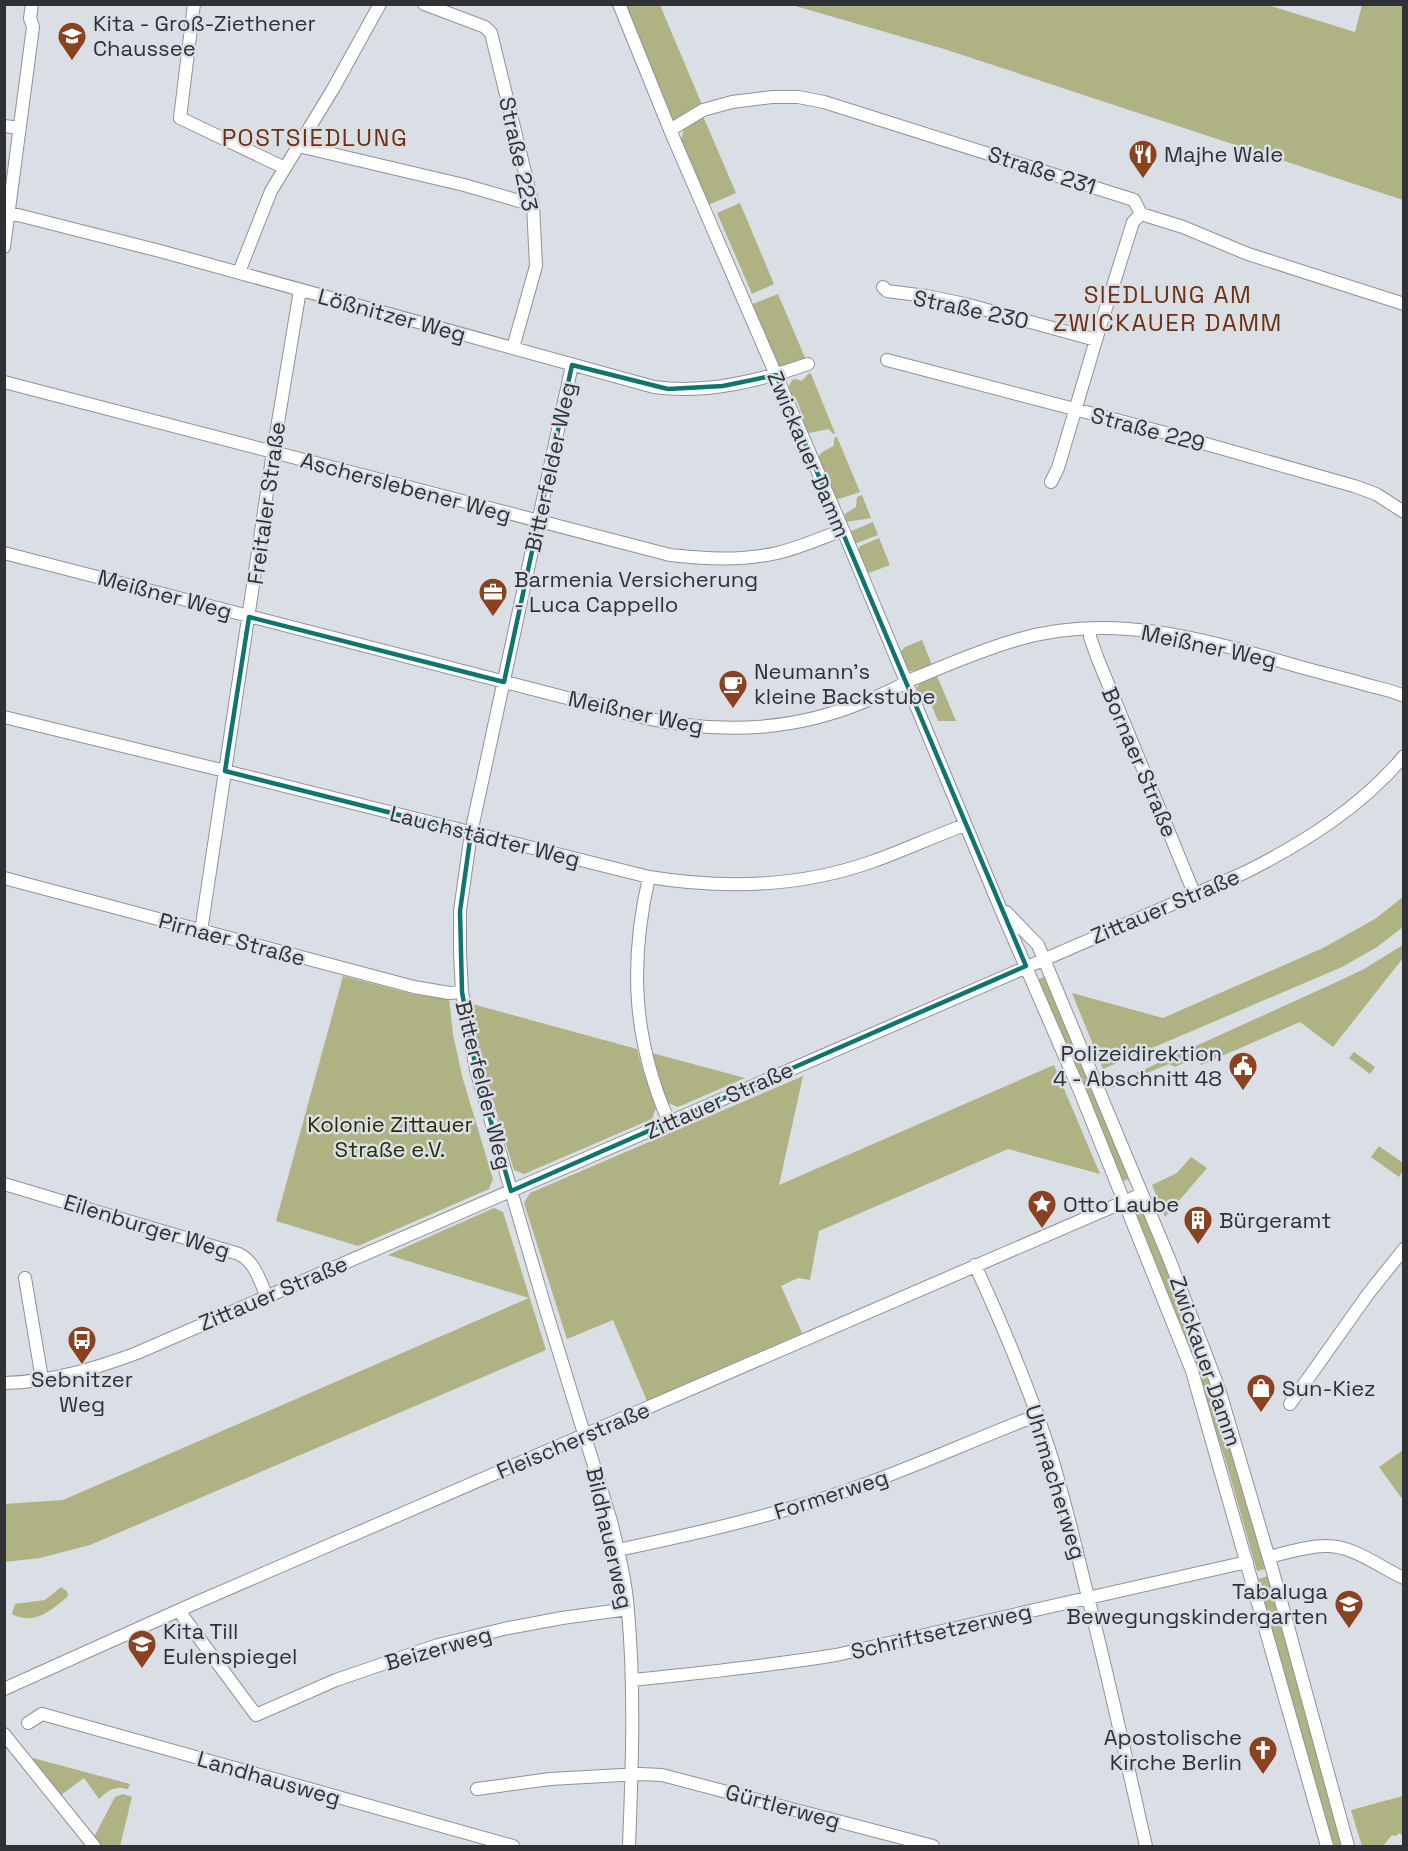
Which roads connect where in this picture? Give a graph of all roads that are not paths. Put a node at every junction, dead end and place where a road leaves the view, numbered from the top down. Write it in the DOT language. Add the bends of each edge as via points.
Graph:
graph roads {
  1 [pos="32,4"];
  2 [pos="39,4"];
  3 [pos="194,4"];
  4 [pos="380,4"];
  5 [pos="424,4"];
  6 [pos="619,4"];
  7 [pos="33,27"];
  8 [pos="4,126"];
  9 [pos="20,128"];
  10 [pos="670,130"];
  11 [pos="298,145"];
  12 [pos="285,168"];
  13 [pos="533,205"];
  14 [pos="10,213"];
  15 [pos="1141,214"];
  16 [pos="4,247"];
  17 [pos="239,272"];
  18 [pos="883,287"];
  19 [pos="300,290"];
  20 [pos="1404,304"];
  21 [pos="1096,340"];
  22 [pos="513,348"];
  23 [pos="887,360"];
  24 [pos="808,363"];
  25 [pos="572,365"];
  26 [pos="776,375"];
  27 [pos="4,382"];
  28 [pos="1075,410"];
  29 [pos="273,452"];
  30 [pos="1051,482"];
  31 [pos="1404,512"];
  32 [pos="538,522"];
  33 [pos="843,530"];
  34 [pos="4,553"];
  35 [pos="249,616"];
  36 [pos="1090,629"];
  37 [pos="504,682"];
  38 [pos="906,682"];
  39 [pos="1404,696"];
  40 [pos="4,717"];
  41 [pos="1404,756"];
  42 [pos="225,771"];
  43 [pos="965,825"];
  44 [pos="471,833"];
  45 [pos="4,878"];
  46 [pos="649,878"];
  47 [pos="1194,893"];
  48 [pos="999,905"];
  49 [pos="201,931"];
  50 [pos="1044,959"];
  51 [pos="1026,966"];
  52 [pos="462,992"];
  53 [pos="669,1122"];
  54 [pos="4,1184"];
  55 [pos="511,1191"];
  56 [pos="1142,1194"];
  57 [pos="1124,1201"];
  58 [pos="1404,1249"];
  59 [pos="975,1265"];
  60 [pos="26,1278"];
  61 [pos="267,1297"];
  62 [pos="545,1307"];
  63 [pos="42,1380"];
  64 [pos="4,1383"];
  65 [pos="1290,1404"];
  66 [pos="1038,1415"];
  67 [pos="584,1435"];
  68 [pos="618,1550"];
  69 [pos="1269,1557"];
  70 [pos="1247,1562"];
  71 [pos="1404,1578"];
  72 [pos="1088,1598"];
  73 [pos="628,1609"];
  74 [pos="178,1611"];
  75 [pos="632,1680"];
  76 [pos="4,1689"];
  77 [pos="28,1723"];
  78 [pos="4,1734"];
  79 [pos="631,1775"];
  80 [pos="477,1789"];
  81 [pos="94,1846"];
  82 [pos="513,1846"];
  83 [pos="629,1846"];
  84 [pos="933,1846"];
  85 [pos="1146,1846"];
  86 [pos="1327,1846"];
  87 [pos="1348,1846"];
  1 -- 7 [label="street"];
  2 -- 7 [label="street"];
  3 -- 12 [label="street" via="180,118"];
  4 -- 11 [label="street"];
  5 -- 13 [label="street, Straße 223" via="485,27 491,33"];
  6 -- 10 [label="street, Zwickauer Damm"];
  7 -- 9 [label="street"];
  8 -- 9 [label="street"];
  9 -- 14 [label="street"];
  10 -- 15 [label="street, Straße 231" via="712,107 753,98 798,97 856,111 1134,200"];
  10 -- 26 [label="street, Zwickauer Damm"];
  11 -- 12 [label="street"];
  11 -- 13 [label="street"];
  12 -- 17 [label="street" via="271,191"];
  13 -- 22 [label="street, Straße 223" via="536,266"];
  14 -- 16 [label="street"];
  14 -- 17 [label="street, Lößnitzer Weg"];
  15 -- 20 [label="street, Straße 231" via="1248,254"];
  15 -- 21 [label="street" via="1133,222"];
  17 -- 19 [label="street, Lößnitzer Weg"];
  18 -- 21 [label="street, Straße 230" via="887,291 965,304"];
  19 -- 22 [label="street, Lößnitzer Weg"];
  19 -- 29 [label="street, Freitaler Straße"];
  21 -- 28 [label="street"];
  22 -- 25 [label="street, Lößnitzer Weg"];
  23 -- 28 [label="street, Straße 229"];
  24 -- 26 [label="street"];
  25 -- 26 [label="street, Lößnitzer Weg" via="668,389 700,389"];
  25 -- 32 [label="street, Bitterfelder Weg"];
  26 -- 33 [label="street, Zwickauer Damm"];
  27 -- 29 [label="street, Ascherslebener Weg"];
  28 -- 30 [label="street"];
  28 -- 31 [label="street, Straße 229" via="1354,486 1376,494"];
  29 -- 32 [label="street, Ascherslebener Weg"];
  29 -- 35 [label="street, Freitaler Straße"];
  32 -- 33 [label="street, Ascherslebener Weg" via="670,555 705,559 778,553"];
  32 -- 37 [label="street, Bitterfelder Weg"];
  33 -- 38 [label="street, Zwickauer Damm"];
  34 -- 35 [label="street, Meißner Weg"];
  35 -- 37 [label="street, Meißner Weg"];
  35 -- 42 [label="street, Freitaler Straße"];
  36 -- 38 [label="street, Meißner Weg" via="1018,639"];
  36 -- 39 [label="street, Meißner Weg" via="1123,627 1211,642"];
  36 -- 47 [label="street, Bornaer Straße" via="1097,657"];
  37 -- 38 [label="street, Meißner Weg" via="663,722 734,729 815,718"];
  37 -- 44 [label="street, Bitterfelder Weg"];
  38 -- 43 [label="street, Zwickauer Damm"];
  40 -- 42 [label="street, Lauchstädter Weg"];
  41 -- 47 [label="street, Zittauer Straße" via="1376,786 1327,826 1246,872"];
  42 -- 44 [label="street, Lauchstädter Weg"];
  42 -- 49 [label="street, Freitaler Straße"];
  43 -- 46 [label="street, Lauchstädter Weg" via="869,863 816,877 736,885"];
  43 -- 48 [label="street, Zwickauer Damm"];
  44 -- 46 [label="street, Lauchstädter Weg"];
  44 -- 52 [label="street, Bitterfelder Weg" via="460,912"];
  45 -- 49 [label="street, Pirnaer Straße"];
  46 -- 53 [label="street" via="636,953 637,992 649,1070"];
  47 -- 50 [label="street, Zittauer Straße"];
  48 -- 50 [label="street, Zwickauer Damm" via="1038,945"];
  48 -- 51 [label="street, Zwickauer Damm"];
  49 -- 52 [label="street, Pirnaer Straße" via="414,987"];
  50 -- 51 [label="street, Zittauer Straße"];
  50 -- 56 [label="street, Zwickauer Damm"];
  51 -- 53 [label="street, Zittauer Straße"];
  51 -- 57 [label="street, Zwickauer Damm"];
  52 -- 55 [label="street, Bitterfelder Weg" via="476,1070"];
  53 -- 55 [label="street, Zittauer Straße"];
  54 -- 61 [label="street, Eilenburger Weg" via="239,1254 252,1265"];
  55 -- 61 [label="street, Zittauer Straße"];
  55 -- 62 [label="street, Bitterfelder Weg"];
  56 -- 57 [label="street, Fleischerstraße"];
  56 -- 69 [label="street, Zwickauer Damm" via="1219,1389"];
  57 -- 59 [label="street, Fleischerstraße"];
  57 -- 70 [label="street, Zwickauer Damm" via="1192,1371"];
  58 -- 65 [label="street"];
  59 -- 66 [label="street, Uhrmacherweg"];
  59 -- 67 [label="street, Fleischerstraße"];
  60 -- 63 [label="street"];
  61 -- 63 [label="street, Zittauer Straße" via="113,1362"];
  62 -- 67 [label="street, Bildhauerweg"];
  63 -- 64 [label="street, Zittauer Straße"];
  66 -- 68 [label="street, Formerweg" via="834,1495"];
  66 -- 72 [label="street, Uhrmacherweg" via="1070,1519"];
  67 -- 68 [label="street, Bildhauerweg"];
  67 -- 74 [label="street, Fleischerstraße"];
  68 -- 73 [label="street, Bildhauerweg"];
  69 -- 71 [label="street" via="1322,1545 1336,1546"];
  69 -- 87 [label="street, Zwickauer Damm"];
  70 -- 72 [label="street, Schriftsetzerweg"];
  70 -- 86 [label="street, Zwickauer Damm"];
  72 -- 75 [label="street, Schriftsetzerweg" via="836,1655"];
  72 -- 85 [label="street, Uhrmacherweg"];
  73 -- 74 [label="street, Beizerweg" via="540,1622 438,1645 336,1680 256,1715"];
  73 -- 75 [label="street, Bildhauerweg"];
  74 -- 76 [label="street, Fleischerstraße"];
  75 -- 79 [label="street, Bildhauerweg"];
  77 -- 82 [label="street, Landhausweg" via="42,1714"];
  78 -- 81 [label="street"];
  79 -- 80 [label="street, Gürtlerweg" via="535,1780"];
  79 -- 83 [label="street, Bildhauerweg"];
  79 -- 84 [label="street, Gürtlerweg" via="677,1778"];
}
